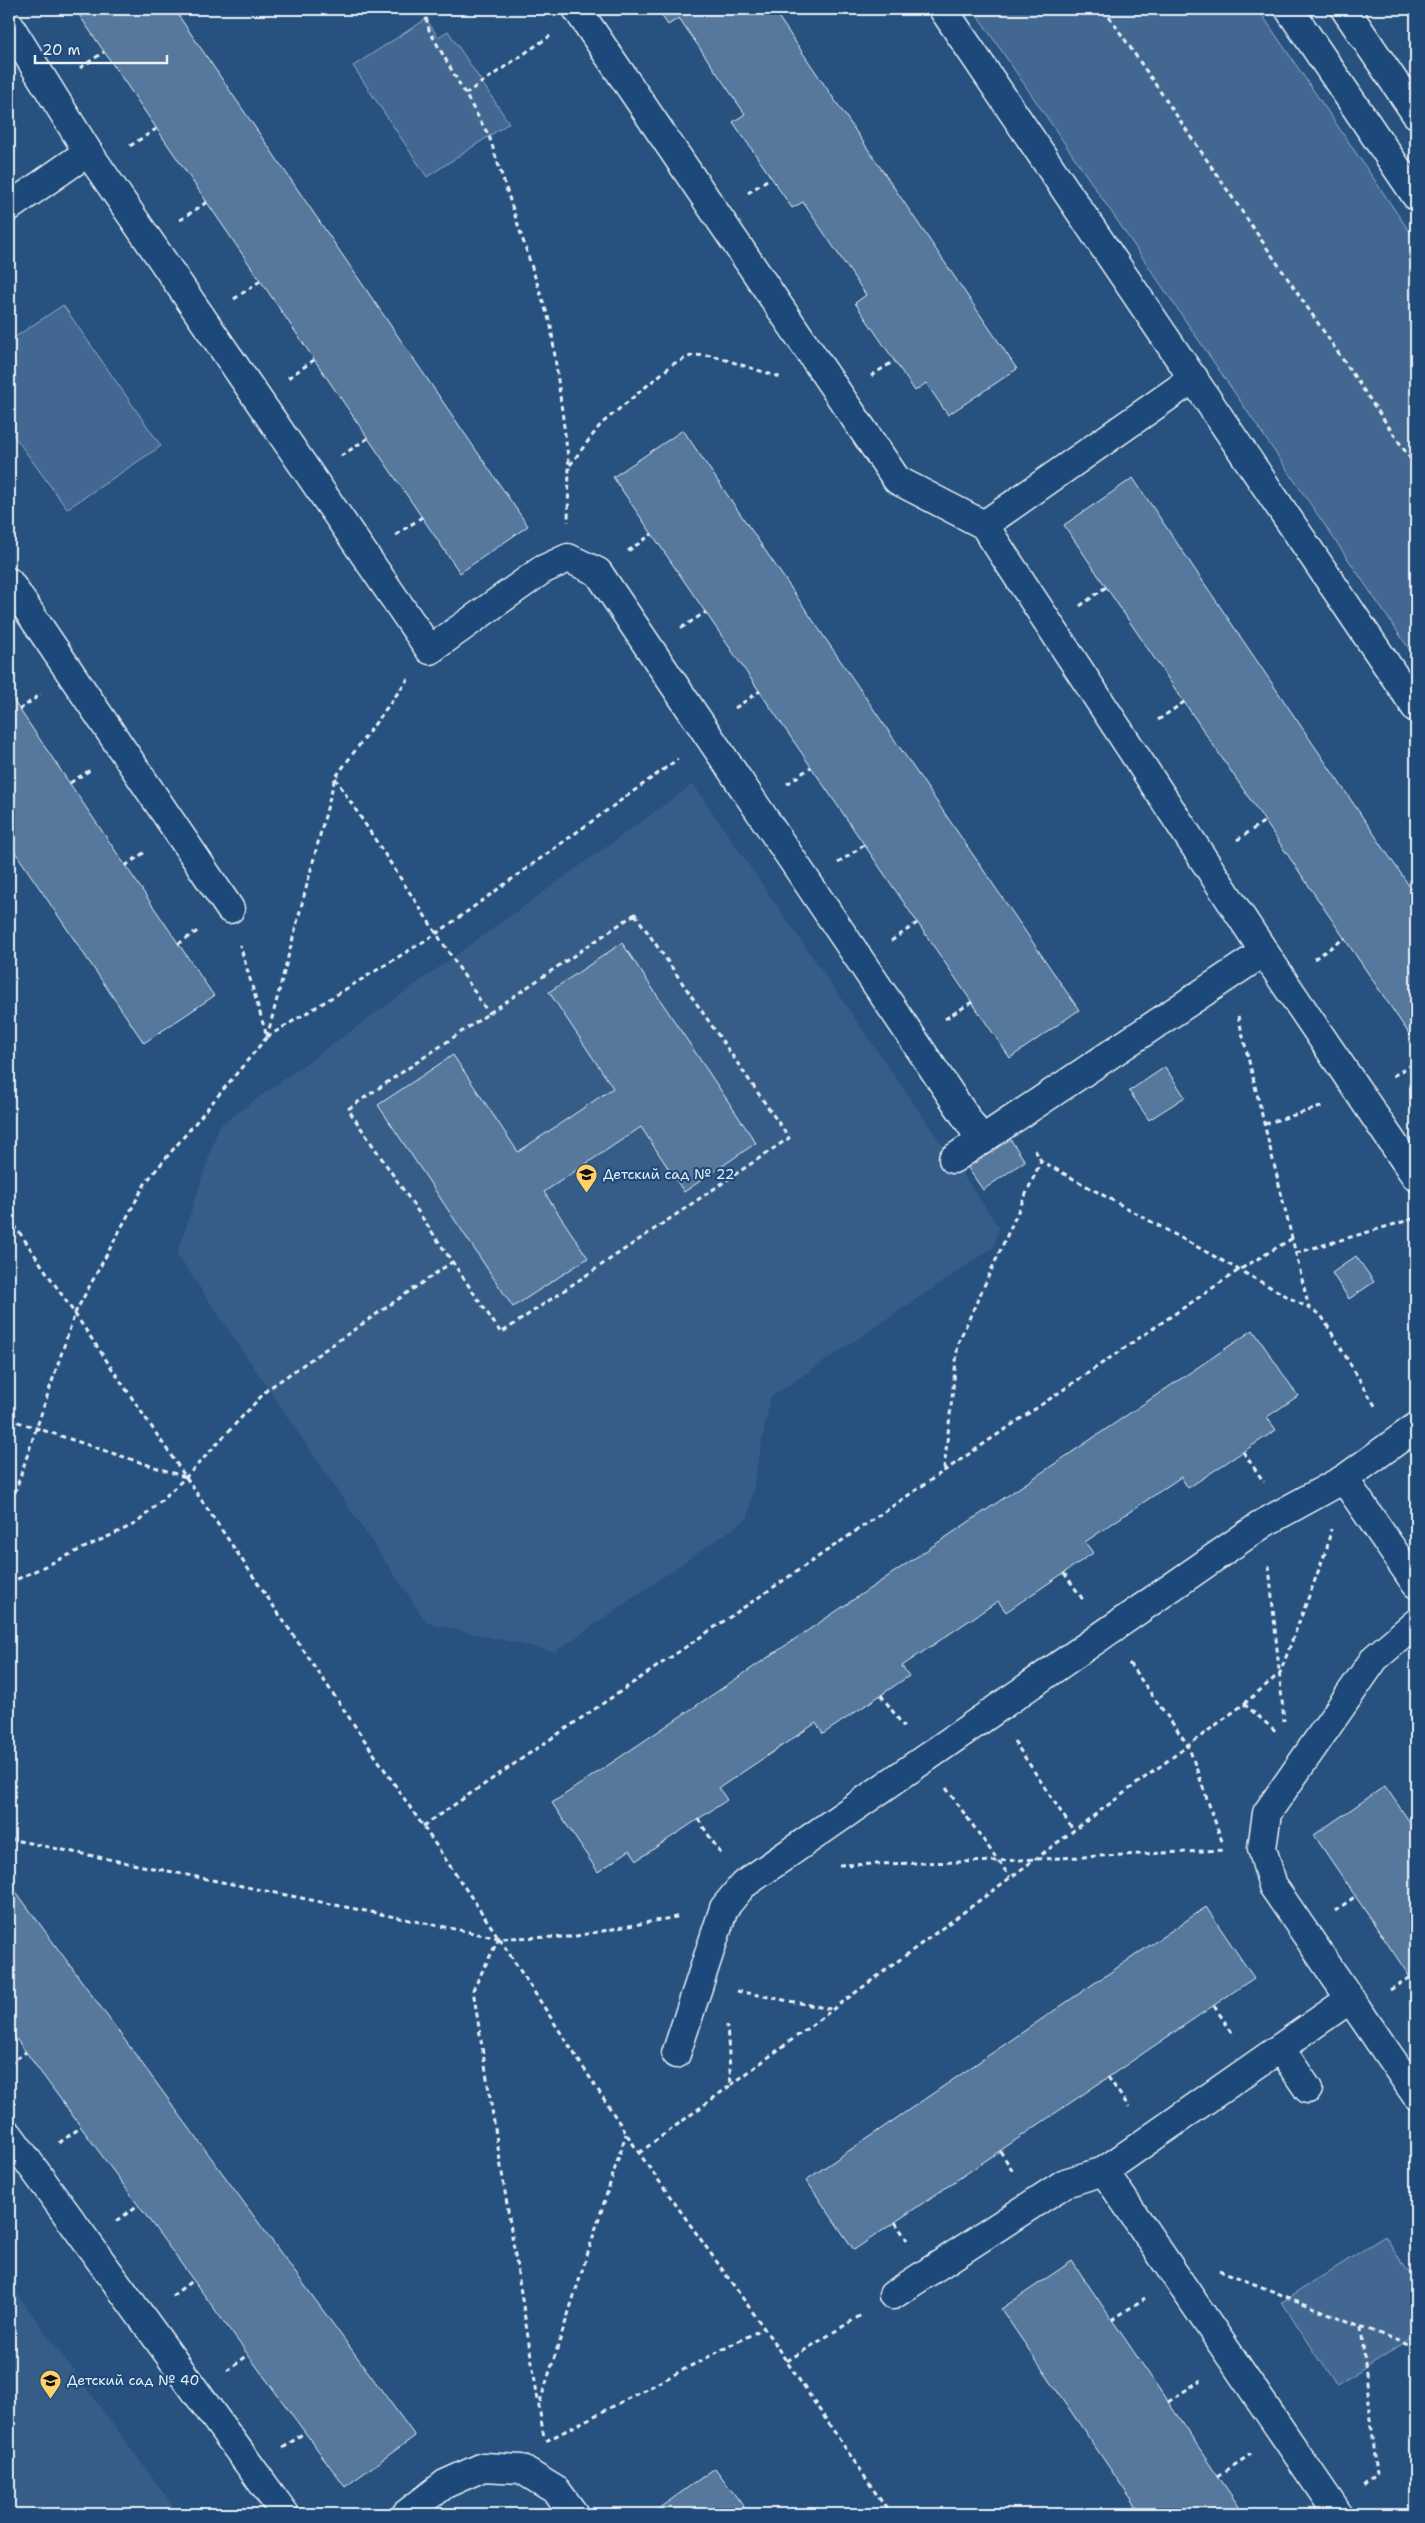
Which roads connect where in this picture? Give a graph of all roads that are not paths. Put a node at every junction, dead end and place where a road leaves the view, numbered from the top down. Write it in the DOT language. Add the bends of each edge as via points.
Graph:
graph roads {
  1 [pos="943,9"];
  2 [pos="1289,9"];
  3 [pos="1345,9"];
  4 [pos="579,12"];
  5 [pos="9,25"];
  6 [pos="1416,114"];
  7 [pos="88,152"];
  8 [pos="1416,196"];
  9 [pos="9,207"];
  10 [pos="1194,378"];
  11 [pos="984,525"];
  12 [pos="9,582"];
  13 [pos="1416,708"];
  14 [pos="230,909"];
  15 [pos="1264,952"];
  16 [pos="982,1141"];
  17 [pos="953,1159"];
  18 [pos="1416,1177"];
  19 [pos="1406,1434"];
  20 [pos="1344,1479"];
  21 [pos="1416,1584"];
  22 [pos="1416,1622"];
  23 [pos="1350,1999"];
  24 [pos="1280,2048"];
  25 [pos="676,2054"];
  26 [pos="1308,2089"];
  27 [pos="1416,2095"];
  28 [pos="9,2135"];
  29 [pos="1104,2171"];
  30 [pos="893,2296"];
  31 [pos="1337,2512"];
  32 [pos="285,2514"];
  33 [pos="406,2514"];
  34 [pos="574,2514"];
  1 -- 10 [label="street"];
  2 -- 8 [label="street"];
  3 -- 6 [label="street"];
  4 -- 11 [label="street" via="897,480"];
  5 -- 7 [label="street"];
  7 -- 9 [label="street"];
  7 -- 16 [label="street" via="430,650 542,570 568,558 598,572"];
  10 -- 11 [label="street"];
  10 -- 13 [label="street"];
  11 -- 15 [label="street"];
  12 -- 14 [label="street"];
  15 -- 16 [label="street"];
  15 -- 18 [label="street"];
  16 -- 17 [label="street"];
  19 -- 20 [label="street"];
  20 -- 21 [label="street"];
  20 -- 25 [label="street" via="1264,1523 743,1886 724,1908"];
  22 -- 23 [label="street" via="1375,1658 1267,1814 1262,1848 1273,1886"];
  23 -- 24 [label="street"];
  23 -- 27 [label="street"];
  24 -- 26 [label="street"];
  24 -- 29 [label="street"];
  28 -- 32 [label="street"];
  29 -- 30 [label="street" via="1065,2183"];
  29 -- 31 [label="street"];
  33 -- 34 [label="street" via="445,2484 483,2468 521,2469 557,2490"];
}
